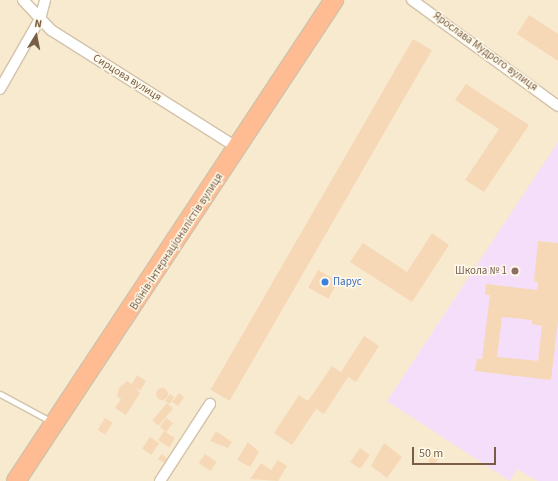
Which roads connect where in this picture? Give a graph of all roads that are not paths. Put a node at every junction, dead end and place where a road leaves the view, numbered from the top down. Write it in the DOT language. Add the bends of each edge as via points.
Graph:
graph roads {
  1 [pos="23,0"];
  2 [pos="45,0"];
  3 [pos="334,0"];
  4 [pos="412,0"];
  5 [pos="40,19"];
  6 [pos="0,89"];
  7 [pos="558,106"];
  8 [pos="238,148"];
  9 [pos="0,394"];
  10 [pos="210,404"];
  11 [pos="55,424"];
  12 [pos="16,481"];
  13 [pos="160,481"];
  1 -- 5 [label="street, Сирцова вулиця"];
  2 -- 5 [label="street"];
  3 -- 8 [label="highway, Воїнів-Інтернаціоналістів вулиця"];
  4 -- 7 [label="street, Ярослава Мудрого вулиця"];
  5 -- 6 [label="street"];
  5 -- 8 [label="street, Сирцова вулиця" via="51,30"];
  8 -- 11 [label="highway, Воїнів-Інтернаціоналістів вулиця"];
  9 -- 11 [label="lane"];
  10 -- 13 [label="street"];
  11 -- 12 [label="highway, Воїнів-Інтернаціоналістів вулиця"];
}
